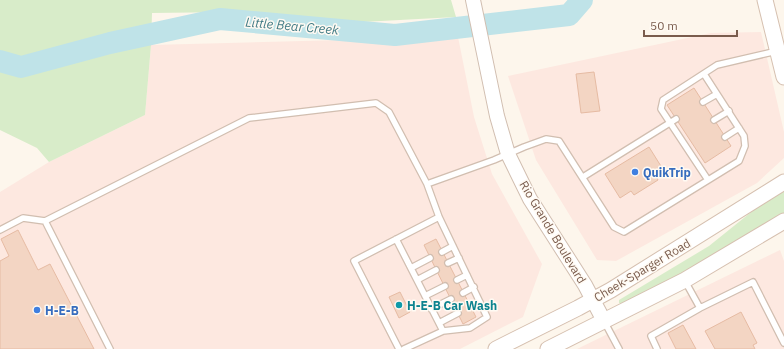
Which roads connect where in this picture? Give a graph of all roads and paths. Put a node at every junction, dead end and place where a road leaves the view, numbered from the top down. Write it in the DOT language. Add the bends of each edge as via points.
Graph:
graph roads {
  1 [pos="473,0"];
  2 [pos="765,0"];
  3 [pos="778,51"];
  4 [pos="783,70"];
  5 [pos="704,74"];
  6 [pos="717,94"];
  7 [pos="703,102"];
  8 [pos="729,111"];
  9 [pos="676,119"];
  10 [pos="714,120"];
  11 [pos="670,123"];
  12 [pos="739,128"];
  13 [pos="688,137"];
  14 [pos="725,137"];
  15 [pos="682,140"];
  16 [pos="508,154"];
  17 [pos="699,154"];
  18 [pos="693,158"];
  19 [pos="583,177"];
  20 [pos="708,180"];
  21 [pos="784,182"];
  22 [pos="427,184"];
  23 [pos="440,217"];
  24 [pos="45,221"];
  25 [pos="784,221"];
  26 [pos="0,230"];
  27 [pos="763,234"];
  28 [pos="784,234"];
  29 [pos="396,239"];
  30 [pos="454,246"];
  31 [pos="442,252"];
  32 [pos="430,258"];
  33 [pos="459,258"];
  34 [pos="448,263"];
  35 [pos="410,268"];
  36 [pos="436,270"];
  37 [pos="468,275"];
  38 [pos="416,280"];
  39 [pos="457,280"];
  40 [pos="684,280"];
  41 [pos="445,286"];
  42 [pos="474,287"];
  43 [pos="463,293"];
  44 [pos="425,296"];
  45 [pos="451,299"];
  46 [pos="594,300"];
  47 [pos="480,302"];
  48 [pos="470,307"];
  49 [pos="700,308"];
  50 [pos="431,309"];
  51 [pos="458,313"];
  52 [pos="604,321"];
  53 [pos="439,323"];
  54 [pos="443,331"];
  55 [pos="784,343"];
  56 [pos="110,349"];
  57 [pos="399,349"];
  58 [pos="404,349"];
  59 [pos="496,349"];
  60 [pos="548,349"];
  61 [pos="619,349"];
  62 [pos="657,349"];
  1 -- 16 [label="street, Rio Grande Boulevard" via="497,116"];
  2 -- 3 [label="main road"];
  3 -- 4 [label="main road"];
  3 -- 5 [label="lane" via="717,65"];
  5 -- 6 [label="lane"];
  5 -- 11 [label="lane" via="663,100 662,109"];
  6 -- 7 [label="lane"];
  6 -- 8 [label="lane"];
  8 -- 10 [label="lane"];
  8 -- 12 [label="lane"];
  9 -- 11 [label="lane"];
  11 -- 15 [label="lane"];
  11 -- 19 [label="lane"];
  12 -- 14 [label="lane"];
  12 -- 20 [label="lane" via="744,136 745,146 739,161"];
  13 -- 15 [label="lane"];
  15 -- 18 [label="lane"];
  16 -- 19 [label="lane" via="546,139 560,141"];
  16 -- 22 [label="lane"];
  16 -- 46 [label="street, Rio Grande Boulevard" via="530,198"];
  17 -- 18 [label="lane"];
  18 -- 20 [label="lane"];
  19 -- 20 [label="lane" via="614,227 624,232"];
  21 -- 46 [label="main road, Cheek-Sparger Road"];
  22 -- 23 [label="lane"];
  22 -- 24 [label="lane" via="389,112 376,104 249,118"];
  23 -- 29 [label="lane"];
  23 -- 30 [label="lane"];
  24 -- 26 [label="lane" via="23,218"];
  24 -- 56 [label="lane"];
  25 -- 27 [label="main road, Cheek-Sparger Road"];
  27 -- 28 [label="main road"];
  27 -- 40 [label="main road, Cheek-Sparger Road"];
  29 -- 35 [label="lane"];
  29 -- 57 [label="lane" via="354,260"];
  30 -- 31 [label="lane"];
  30 -- 33 [label="lane"];
  32 -- 35 [label="lane"];
  33 -- 34 [label="lane"];
  33 -- 37 [label="lane"];
  35 -- 38 [label="lane"];
  36 -- 38 [label="lane"];
  37 -- 39 [label="lane"];
  37 -- 42 [label="lane"];
  38 -- 44 [label="lane"];
  40 -- 49 [label="lane"];
  40 -- 52 [label="main road, Cheek-Sparger Road"];
  41 -- 44 [label="lane"];
  42 -- 43 [label="lane"];
  42 -- 47 [label="lane"];
  44 -- 50 [label="lane"];
  45 -- 50 [label="lane"];
  46 -- 52 [label="street, Rio Grande Boulevard"];
  46 -- 59 [label="main road, Cheek-Sparger Road"];
  47 -- 48 [label="lane"];
  47 -- 54 [label="lane" via="487,317 470,328"];
  49 -- 55 [label="lane" via="753,282"];
  49 -- 62 [label="lane" via="651,336"];
  50 -- 53 [label="lane"];
  51 -- 53 [label="lane"];
  52 -- 60 [label="main road, Cheek-Sparger Road"];
  52 -- 61 [label="lane"];
  53 -- 54 [label="lane"];
  54 -- 58 [label="lane"];
}
